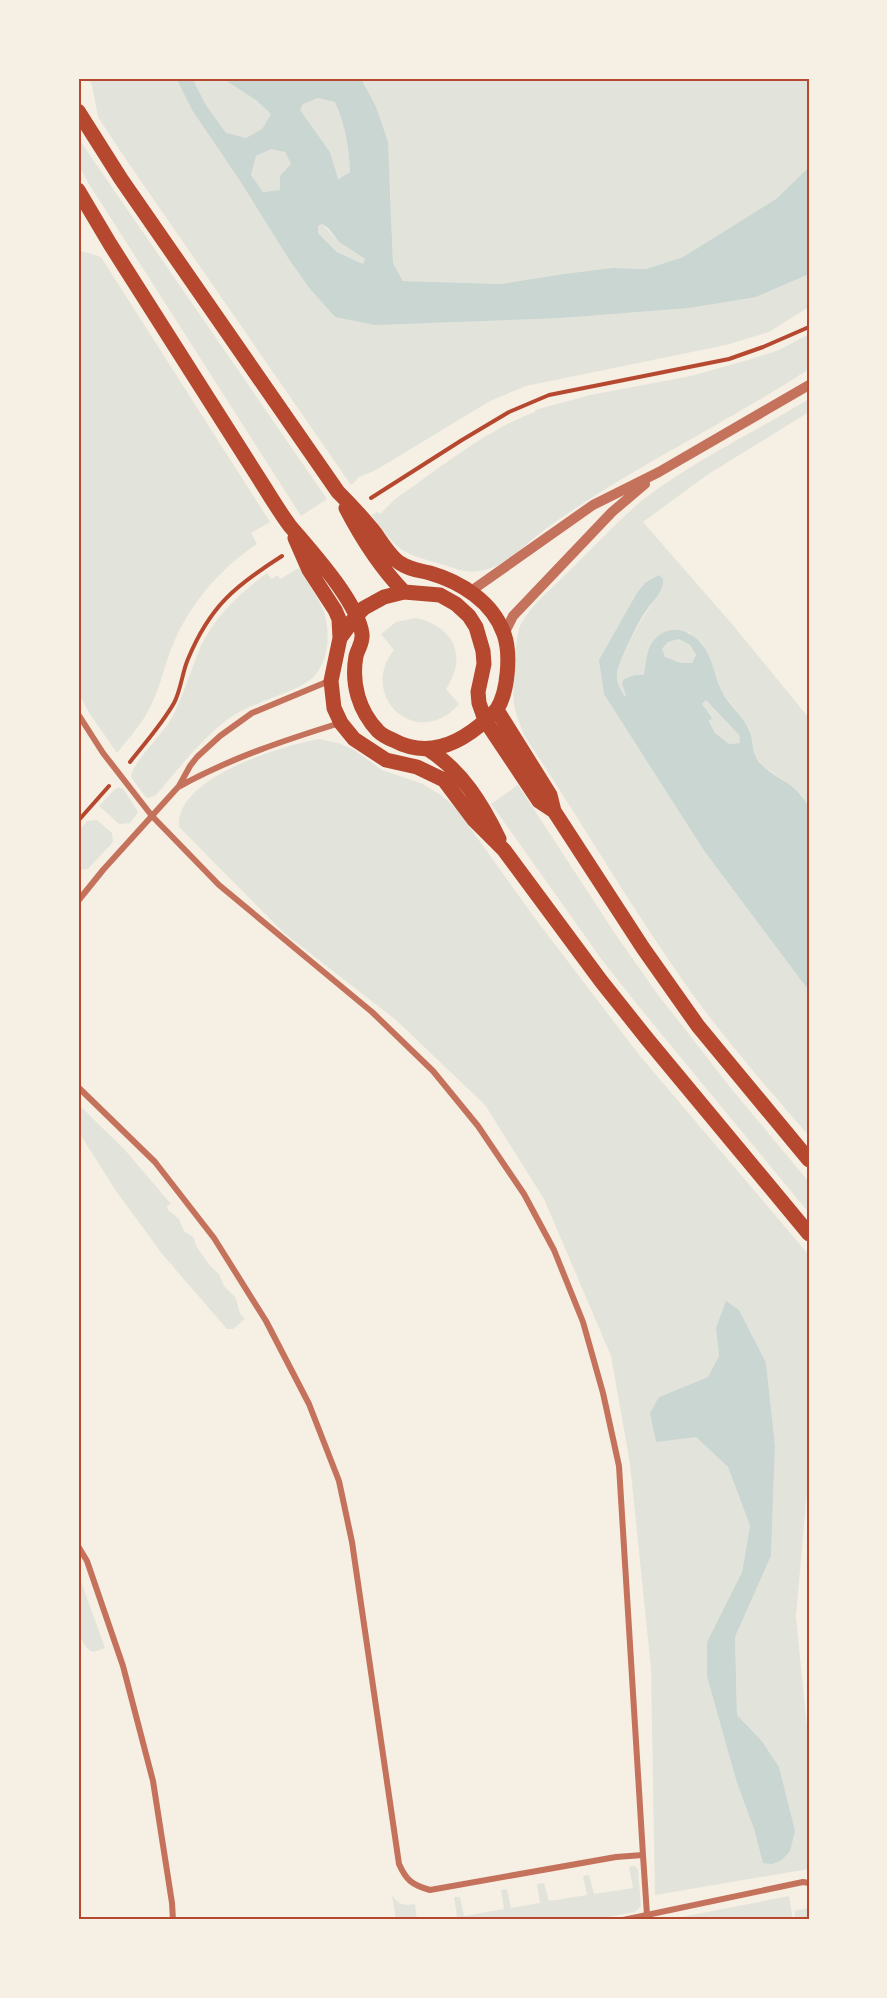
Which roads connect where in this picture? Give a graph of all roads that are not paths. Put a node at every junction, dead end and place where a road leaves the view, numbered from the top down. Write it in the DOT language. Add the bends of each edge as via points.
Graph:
graph roads {
  1 [pos="78,111"];
  2 [pos="78,190"];
  3 [pos="809,385"];
  4 [pos="659,472"];
  5 [pos="360,523"];
  6 [pos="309,556"];
  7 [pos="471,591"];
  8 [pos="404,592"];
  9 [pos="456,604"];
  10 [pos="356,616"];
  11 [pos="504,634"];
  12 [pos="340,638"];
  13 [pos="331,681"];
  14 [pos="78,714"];
  15 [pos="491,715"];
  16 [pos="368,718"];
  17 [pos="341,723"];
  18 [pos="429,750"];
  19 [pos="179,786"];
  20 [pos="152,816"];
  21 [pos="504,850"];
  22 [pos="78,901"];
  23 [pos="78,1087"];
  24 [pos="809,1160"];
  25 [pos="809,1234"];
  26 [pos="78,1546"];
  27 [pos="643,1854"];
  28 [pos="809,1883"];
  29 [pos="647,1915"];
  30 [pos="173,1920"];
  31 [pos="623,1920"];
  1 -- 5 [label="main road"];
  2 -- 6 [label="main road"];
  3 -- 4 [label="street"];
  4 -- 7 [label="street" via="593,505"];
  4 -- 11 [label="street" via="612,512 513,616"];
  5 -- 7 [label="main road" via="412,570 451,580"];
  5 -- 8 [label="main road" via="387,574"];
  6 -- 10 [label="main road" via="321,561"];
  6 -- 12 [label="main road" via="309,570 339,619"];
  7 -- 9 [label="main road"];
  7 -- 11 [label="main road" via="496,618"];
  8 -- 9 [label="main road" via="440,595"];
  8 -- 10 [label="main road" via="384,597"];
  9 -- 15 [label="main road" via="476,627 484,664 479,703"];
  10 -- 12 [label="main road"];
  10 -- 16 [label="main road" via="362,635 356,655 356,685 358,700"];
  11 -- 15 [label="main road" via="508,668 503,694"];
  12 -- 13 [label="main road"];
  13 -- 17 [label="main road" via="334,708"];
  13 -- 19 [label="street" via="252,713 197,757"];
  14 -- 20 [label="street"];
  15 -- 18 [label="main road" via="467,736"];
  15 -- 24 [label="main road" via="550,795 554,810 698,1026"];
  16 -- 17 [label="main road"];
  16 -- 18 [label="main road" via="380,733 403,746"];
  17 -- 19 [label="street" via="268,746"];
  17 -- 21 [label="main road" via="354,739 386,760 417,767 444,780 474,820"];
  18 -- 21 [label="main road" via="455,770 485,810"];
  19 -- 20 [label="street"];
  20 -- 22 [label="street"];
  20 -- 27 [label="street" via="219,885 372,1012 433,1071 478,1126 524,1194 554,1251 583,1322 619,1466"];
  21 -- 25 [label="main road" via="648,1040"];
  23 -- 27 [label="street" via="154,1162 214,1238 266,1321 309,1404 339,1481 352,1542 399,1864 405,1877 430,1890"];
  26 -- 30 [label="street" via="87,1561 123,1666 153,1780"];
  27 -- 29 [label="street"];
  28 -- 29 [label="street"];
  29 -- 31 [label="street"];
}
